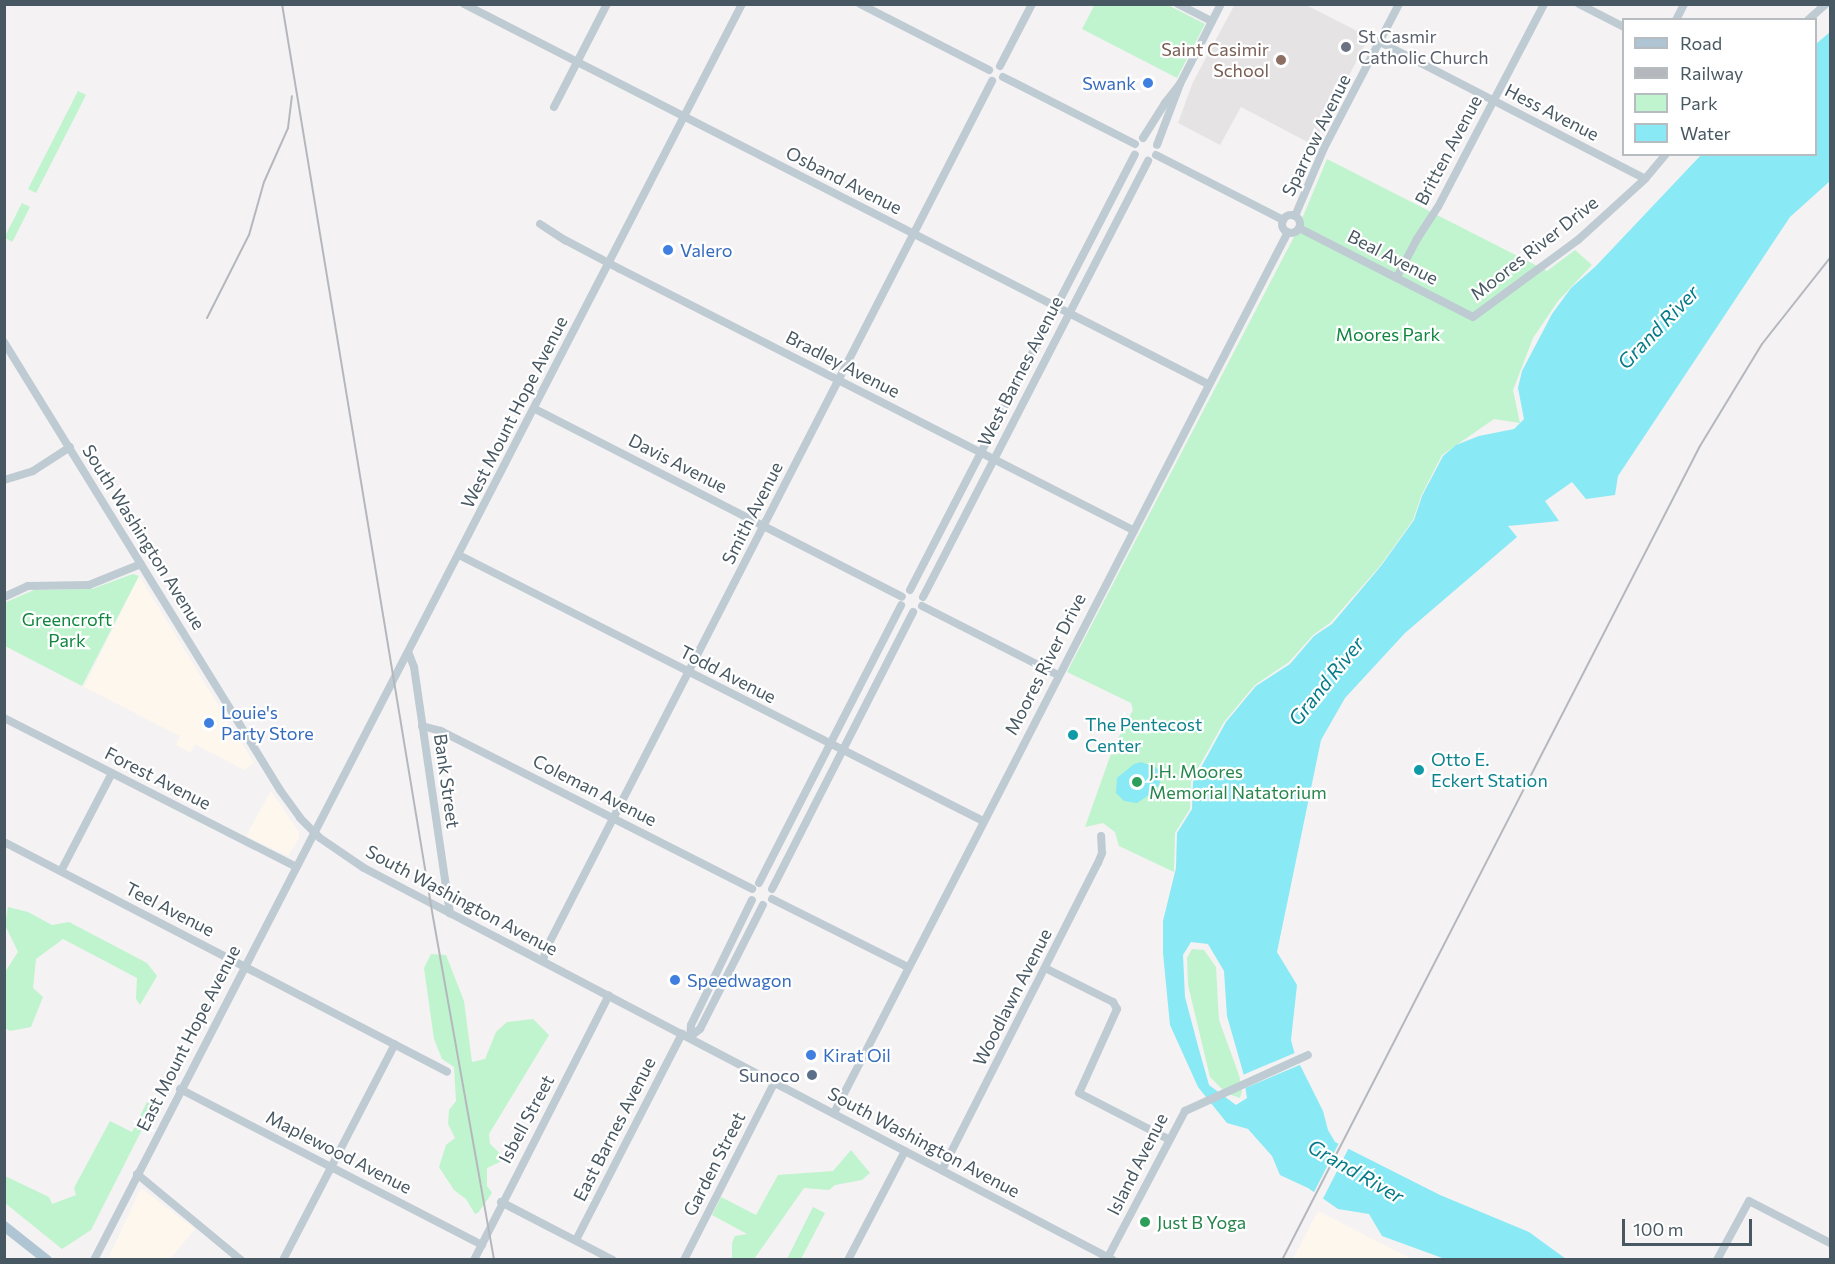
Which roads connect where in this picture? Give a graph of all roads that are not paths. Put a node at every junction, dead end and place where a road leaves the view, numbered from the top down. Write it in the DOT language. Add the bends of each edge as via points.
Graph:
graph roads {
  1 [pos="464,4"];
  2 [pos="607,4"];
  3 [pos="742,4"];
  4 [pos="860,4"];
  5 [pos="1032,4"];
  6 [pos="1178,4"];
  7 [pos="1221,4"];
  8 [pos="1399,4"];
  9 [pos="1544,4"];
  10 [pos="1580,4"];
  11 [pos="1684,4"];
  12 [pos="1826,4"];
  13 [pos="479,8"];
  14 [pos="1677,18"];
  15 [pos="1810,18"];
  16 [pos="1212,21"];
  17 [pos="1622,26"];
  18 [pos="1380,42"];
  19 [pos="577,63"];
  20 [pos="1000,66"];
  21 [pos="989,70"];
  22 [pos="1003,77"];
  23 [pos="992,81"];
  24 [pos="1180,84"];
  25 [pos="1493,100"];
  26 [pos="554,106"];
  27 [pos="685,117"];
  28 [pos="1143,138"];
  29 [pos="1135,144"];
  30 [pos="1157,145"];
  31 [pos="1135,155"];
  32 [pos="1156,155"];
  33 [pos="1664,156"];
  34 [pos="1148,161"];
  35 [pos="1645,179"];
  36 [pos="1295,216"];
  37 [pos="1283,220"];
  38 [pos="540,224"];
  39 [pos="1299,228"];
  40 [pos="1288,232"];
  41 [pos="914,234"];
  42 [pos="609,264"];
  43 [pos="1397,277"];
  44 [pos="1056,307"];
  45 [pos="1068,313"];
  46 [pos="1473,316"];
  47 [pos="4,342"];
  48 [pos="7,351"];
  49 [pos="838,380"];
  50 [pos="1208,384"];
  51 [pos="534,409"];
  52 [pos="69,447"];
  53 [pos="981,453"];
  54 [pos="994,459"];
  55 [pos="4,480"];
  56 [pos="764,526"];
  57 [pos="1133,530"];
  58 [pos="459,555"];
  59 [pos="141,564"];
  60 [pos="910,590"];
  61 [pos="4,597"];
  62 [pos="902,601"];
  63 [pos="922,601"];
  64 [pos="913,612"];
  65 [pos="408,654"];
  66 [pos="688,672"];
  67 [pos="1058,675"];
  68 [pos="4,718"];
  69 [pos="422,726"];
  70 [pos="830,744"];
  71 [pos="843,750"];
  72 [pos="112,773"];
  73 [pos="613,818"];
  74 [pos="983,821"];
  75 [pos="315,833"];
  76 [pos="1101,836"];
  77 [pos="4,842"];
  78 [pos="296,867"];
  79 [pos="62,871"];
  80 [pos="755,886"];
  81 [pos="772,894"];
  82 [pos="752,900"];
  83 [pos="763,906"];
  84 [pos="450,913"];
  85 [pos="543,961"];
  86 [pos="244,965"];
  87 [pos="908,967"];
  88 [pos="1045,968"];
  89 [pos="609,995"];
  90 [pos="686,1035"];
  91 [pos="395,1044"];
  92 [pos="1308,1055"];
  93 [pos="447,1072"];
  94 [pos="774,1083"];
  95 [pos="180,1089"];
  96 [pos="834,1113"];
  97 [pos="1168,1139"];
  98 [pos="905,1151"];
  99 [pos="332,1167"];
  100 [pos="942,1170"];
  101 [pos="137,1174"];
  102 [pos="501,1202"];
  103 [pos="4,1226"];
  104 [pos="576,1240"];
  105 [pos="1830,1243"];
  106 [pos="482,1245"];
  107 [pos="1110,1258"];
  108 [pos="47,1260"];
  109 [pos="94,1260"];
  110 [pos="241,1260"];
  111 [pos="283,1260"];
  112 [pos="474,1260"];
  113 [pos="613,1260"];
  114 [pos="684,1260"];
  115 [pos="848,1260"];
  116 [pos="1718,1260"];
  1 -- 13 [label="street, Osband Avenue"];
  2 -- 19 [label="street"];
  3 -- 27 [label="street, West Mount Hope Avenue"];
  4 -- 21 [label="street"];
  5 -- 20 [label="street"];
  6 -- 16 [label="street"];
  7 -- 16 [label="street"];
  8 -- 18 [label="street, Sparrow Avenue"];
  9 -- 25 [label="street, Britten Avenue"];
  10 -- 17 [label="street"];
  11 -- 14 [label="street"];
  12 -- 15 [label="street"];
  13 -- 19 [label="street, Osband Avenue"];
  16 -- 24 [label="street"];
  18 -- 25 [label="street, Hess Avenue"];
  18 -- 36 [label="street, Sparrow Avenue" via="1324,148"];
  19 -- 26 [label="street"];
  19 -- 27 [label="street, Osband Avenue"];
  20 -- 21 [label="street"];
  20 -- 22 [label="street"];
  21 -- 23 [label="street"];
  22 -- 23 [label="street"];
  22 -- 29 [label="street"];
  23 -- 41 [label="street, Smith Avenue"];
  24 -- 28 [label="street"];
  24 -- 30 [label="street"];
  25 -- 35 [label="street, Hess Avenue"];
  25 -- 43 [label="street, Britten Avenue"];
  27 -- 41 [label="street, Osband Avenue"];
  27 -- 42 [label="street, West Mount Hope Avenue"];
  28 -- 29 [label="street"];
  28 -- 30 [label="street"];
  29 -- 31 [label="street"];
  30 -- 32 [label="street"];
  31 -- 34 [label="street"];
  31 -- 44 [label="street, West Barnes Avenue"];
  32 -- 34 [label="street"];
  32 -- 37 [label="street"];
  33 -- 35 [label="street, Moores River Drive"];
  34 -- 45 [label="street, West Barnes Avenue"];
  35 -- 46 [label="street, Moores River Drive" via="1578,240"];
  36 -- 37 [label="street"];
  36 -- 39 [label="street"];
  37 -- 40 [label="street" via="1283,228"];
  38 -- 42 [label="street, Bradley Avenue"];
  39 -- 40 [label="street"];
  39 -- 43 [label="street, Beal Avenue"];
  40 -- 50 [label="street, Moores River Drive"];
  41 -- 44 [label="street, Osband Avenue"];
  41 -- 49 [label="street, Smith Avenue"];
  42 -- 49 [label="street, Bradley Avenue"];
  42 -- 51 [label="street, West Mount Hope Avenue"];
  43 -- 46 [label="street, Beal Avenue"];
  44 -- 45 [label="street, Osband Avenue"];
  44 -- 53 [label="street, West Barnes Avenue"];
  45 -- 50 [label="street, Osband Avenue"];
  45 -- 54 [label="street, West Barnes Avenue"];
  47 -- 48 [label="street, South Washington Avenue"];
  48 -- 52 [label="street, South Washington Avenue"];
  49 -- 53 [label="street, Bradley Avenue"];
  49 -- 56 [label="street, Smith Avenue"];
  50 -- 57 [label="street, Moores River Drive"];
  51 -- 56 [label="street, Davis Avenue"];
  51 -- 58 [label="street, West Mount Hope Avenue"];
  52 -- 55 [label="street" via="33,471"];
  52 -- 59 [label="street, South Washington Avenue"];
  53 -- 54 [label="street, Bradley Avenue"];
  53 -- 60 [label="street, West Barnes Avenue"];
  54 -- 57 [label="street, Bradley Avenue"];
  54 -- 63 [label="street, West Barnes Avenue"];
  56 -- 62 [label="street, Davis Avenue"];
  56 -- 66 [label="street, Smith Avenue"];
  57 -- 67 [label="street, Moores River Drive"];
  58 -- 65 [label="street, West Mount Hope Avenue"];
  58 -- 66 [label="street, Todd Avenue"];
  59 -- 61 [label="street" via="89,585 28,586"];
  59 -- 75 [label="street, South Washington Avenue" via="285,798"];
  60 -- 62 [label="street"];
  60 -- 63 [label="street" via="916,590"];
  62 -- 64 [label="street" via="906,611"];
  62 -- 70 [label="street"];
  63 -- 64 [label="street"];
  63 -- 67 [label="street"];
  64 -- 71 [label="street"];
  65 -- 69 [label="street, Bank Street" via="414,667"];
  65 -- 75 [label="street, West Mount Hope Avenue"];
  66 -- 70 [label="street, Todd Avenue"];
  66 -- 73 [label="street, Smith Avenue"];
  67 -- 74 [label="street, Moores River Drive"];
  68 -- 72 [label="street, Forest Avenue"];
  69 -- 73 [label="street, Coleman Avenue" via="441,731"];
  69 -- 84 [label="street, Bank Street"];
  70 -- 71 [label="street, Todd Avenue"];
  70 -- 80 [label="street"];
  71 -- 74 [label="street, Todd Avenue"];
  71 -- 81 [label="street"];
  72 -- 78 [label="street, Forest Avenue"];
  72 -- 79 [label="street"];
  73 -- 80 [label="street, Coleman Avenue"];
  73 -- 85 [label="street, Smith Avenue"];
  74 -- 87 [label="street, Moores River Drive"];
  75 -- 78 [label="street, East Mount Hope Avenue"];
  75 -- 84 [label="street, South Washington Avenue" via="363,868"];
  76 -- 88 [label="street, Woodlawn Avenue" via="1098,863"];
  77 -- 79 [label="street, Teel Avenue"];
  78 -- 86 [label="street, East Mount Hope Avenue"];
  79 -- 86 [label="street, Teel Avenue"];
  80 -- 81 [label="street, Coleman Avenue" via="767,884"];
  80 -- 82 [label="street"];
  81 -- 83 [label="street"];
  81 -- 87 [label="street"];
  82 -- 83 [label="street"];
  82 -- 90 [label="street"];
  83 -- 90 [label="street" via="700,1029"];
  84 -- 85 [label="street, South Washington Avenue"];
  85 -- 89 [label="street, South Washington Avenue"];
  86 -- 91 [label="street, Teel Avenue"];
  86 -- 95 [label="street, East Mount Hope Avenue"];
  87 -- 96 [label="street, Moores River Drive"];
  88 -- 97 [label="street" via="1113,1002 1117,1009 1079,1093"];
  88 -- 100 [label="street, Woodlawn Avenue"];
  89 -- 90 [label="street, South Washington Avenue"];
  89 -- 102 [label="street, Isbell Street"];
  90 -- 94 [label="street, South Washington Avenue"];
  90 -- 104 [label="street, East Barnes Avenue"];
  91 -- 93 [label="street, Teel Avenue"];
  91 -- 99 [label="street"];
  92 -- 97 [label="street, Island Avenue" via="1191,1107 1179,1118"];
  94 -- 96 [label="street, South Washington Avenue"];
  94 -- 114 [label="street, Garden Street"];
  95 -- 99 [label="street, Maplewood Avenue"];
  95 -- 101 [label="street, East Mount Hope Avenue"];
  96 -- 98 [label="street, South Washington Avenue"];
  97 -- 107 [label="street, Island Avenue"];
  98 -- 100 [label="street, South Washington Avenue"];
  98 -- 115 [label="street"];
  99 -- 106 [label="street, Maplewood Avenue"];
  99 -- 111 [label="street"];
  100 -- 107 [label="street, South Washington Avenue"];
  101 -- 109 [label="street, East Mount Hope Avenue"];
  101 -- 110 [label="street"];
  102 -- 104 [label="street"];
  102 -- 106 [label="street, Isbell Street"];
  103 -- 108 [label="main road"];
  104 -- 113 [label="street"];
  105 -- 116 [label="street" via="1749,1202"];
  106 -- 112 [label="street, Isbell Street"];
}
